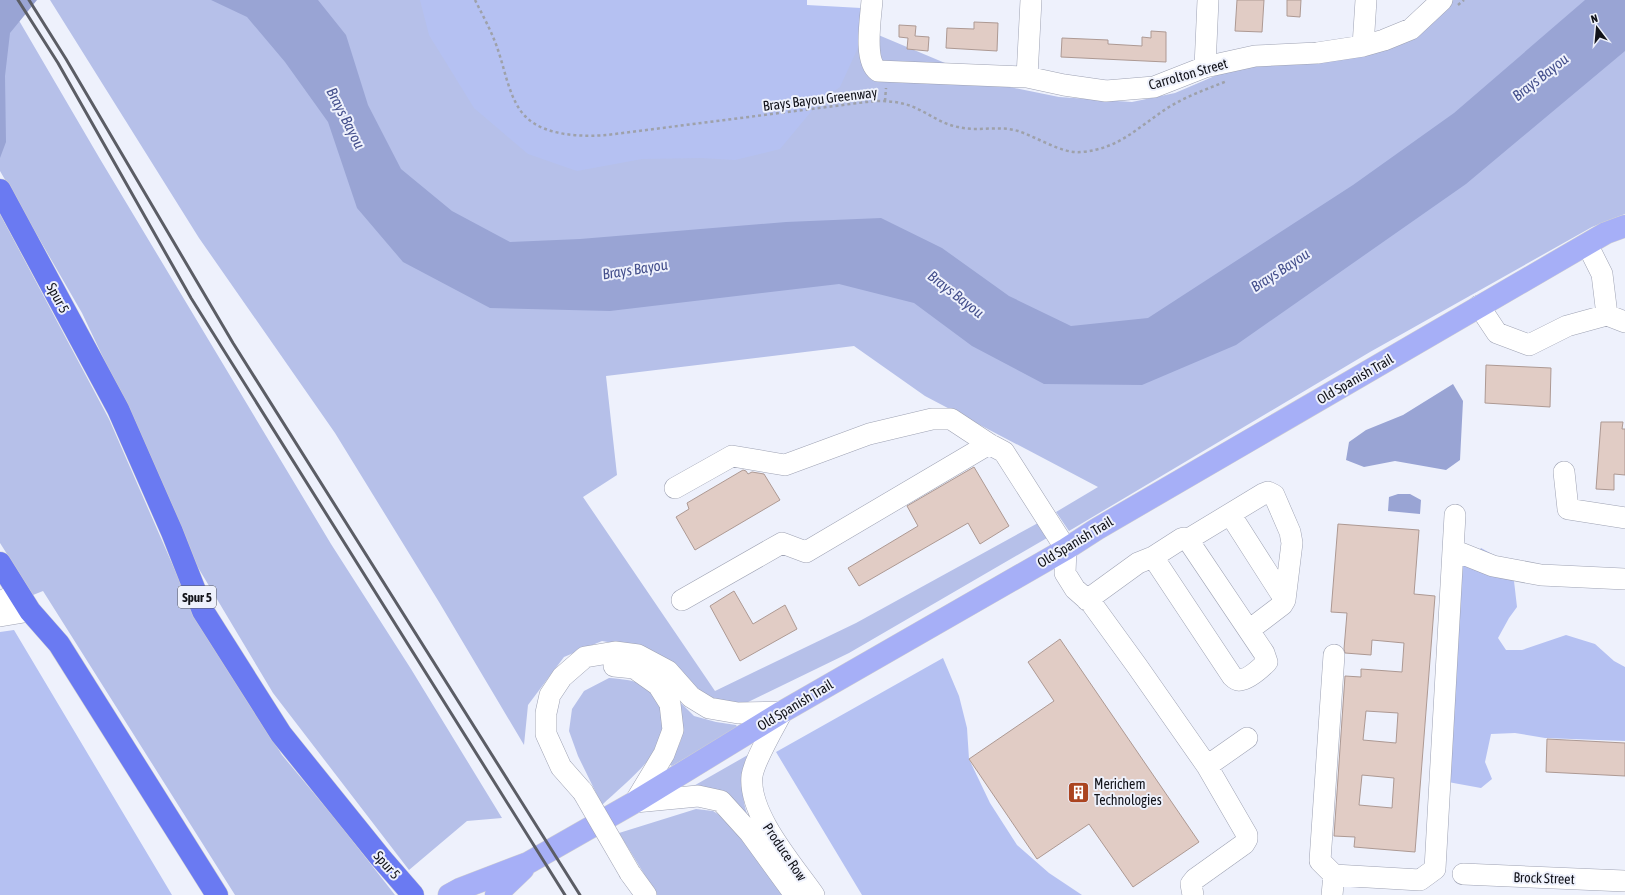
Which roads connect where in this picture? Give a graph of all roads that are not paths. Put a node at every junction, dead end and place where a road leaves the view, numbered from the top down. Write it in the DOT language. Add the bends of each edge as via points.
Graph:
graph roads {
  1 [pos="872,0"];
  2 [pos="1031,0"];
  3 [pos="1208,0"];
  4 [pos="1366,0"];
  5 [pos="1449,4"];
  6 [pos="1363,46"];
  7 [pos="1205,67"];
  8 [pos="1027,76"];
  9 [pos="0,190"];
  10 [pos="1625,226"];
  11 [pos="1587,244"];
  12 [pos="1479,306"];
  13 [pos="1616,318"];
  14 [pos="989,444"];
  15 [pos="1564,472"];
  16 [pos="675,488"];
  17 [pos="1230,514"];
  18 [pos="1455,515"];
  19 [pos="1625,518"];
  20 [pos="1187,540"];
  21 [pos="1066,549"];
  22 [pos="1453,550"];
  23 [pos="1153,557"];
  24 [pos="0,563"];
  25 [pos="1625,579"];
  26 [pos="9,597"];
  27 [pos="682,600"];
  28 [pos="1087,600"];
  29 [pos="1285,600"];
  30 [pos="30,611"];
  31 [pos="0,616"];
  32 [pos="1248,630"];
  33 [pos="1334,655"];
  34 [pos="782,712"];
  35 [pos="1247,738"];
  36 [pos="1207,766"];
  37 [pos="583,792"];
  38 [pos="635,802"];
  39 [pos="528,864"];
  40 [pos="1463,874"];
  41 [pos="1625,881"];
  42 [pos="1333,885"];
  43 [pos="217,894"];
  44 [pos="413,895"];
  45 [pos="449,895"];
  46 [pos="496,895"];
  47 [pos="646,895"];
  48 [pos="795,895"];
  49 [pos="814,895"];
  50 [pos="1193,895"];
  1 -- 8 [label="street, Carrolton Street" via="869,52 874,68 878,71"];
  2 -- 8 [label="street"];
  3 -- 7 [label="street"];
  4 -- 6 [label="street"];
  5 -- 6 [label="street, Carrolton Street" via="1411,29"];
  6 -- 7 [label="street, Carrolton Street" via="1317,53 1255,56"];
  7 -- 8 [label="street, Carrolton Street" via="1154,87 1106,91"];
  9 -- 44 [label="highway, Spur 5 / Spur 5" via="118,409 172,532 203,611 281,734"];
  10 -- 11 [label="main road, Old Spanish Trail"];
  11 -- 12 [label="main road, Old Spanish Trail"];
  11 -- 13 [label="street" via="1602,274"];
  12 -- 13 [label="street" via="1497,333 1529,345 1567,326"];
  12 -- 21 [label="main road, Old Spanish Trail"];
  14 -- 16 [label="street" via="951,419 932,419 868,434 785,464 732,456"];
  14 -- 21 [label="street" via="1004,452"];
  14 -- 27 [label="street" via="806,552 782,543"];
  15 -- 19 [label="street" via="1568,509"];
  17 -- 20 [label="street"];
  17 -- 29 [label="street"];
  17 -- 29 [label="street" via="1262,494 1268,492 1274,495 1292,543"];
  18 -- 22 [label="street"];
  20 -- 23 [label="street" via="1181,539"];
  20 -- 32 [label="street"];
  21 -- 28 [label="street" via="1065,573 1075,589"];
  21 -- 34 [label="main road, Old Spanish Trail"];
  22 -- 25 [label="street" via="1493,566 1541,575"];
  22 -- 42 [label="street" via="1435,869 1420,880"];
  23 -- 28 [label="street" via="1138,563"];
  23 -- 32 [label="street" via="1236,680 1247,677 1267,662 1264,653"];
  24 -- 26 [label="highway"];
  26 -- 30 [label="highway"];
  28 -- 36 [label="street"];
  29 -- 32 [label="street"];
  30 -- 31 [label="street"];
  30 -- 43 [label="highway" via="59,644"];
  33 -- 42 [label="street" via="1320,861"];
  34 -- 37 [label="street" via="738,713 709,708 691,697 668,671 638,655 615,652 585,657 562,677 550,695 546,713 546,734 561,767"];
  34 -- 38 [label="main road, Old Spanish Trail"];
  34 -- 49 [label="street, Produce Row" via="752,775 753,797 766,827"];
  35 -- 36 [label="street"];
  36 -- 50 [label="street" via="1247,839 1244,844 1195,879 1191,884"];
  37 -- 38 [label="street" via="560,731 560,713 564,700 572,686 591,671 615,666 634,668 658,685 670,704 673,730 664,754"];
  37 -- 47 [label="street, bridge" via="630,873"];
  38 -- 39 [label="main road, Old Spanish Trail"];
  38 -- 48 [label="street, Produce Row" via="698,796 721,801 750,833"];
  39 -- 45 [label="main road, Old Spanish Trail"];
  39 -- 46 [label="main road, Old Spanish Trail"];
  40 -- 41 [label="street, Brock Street"];
}
